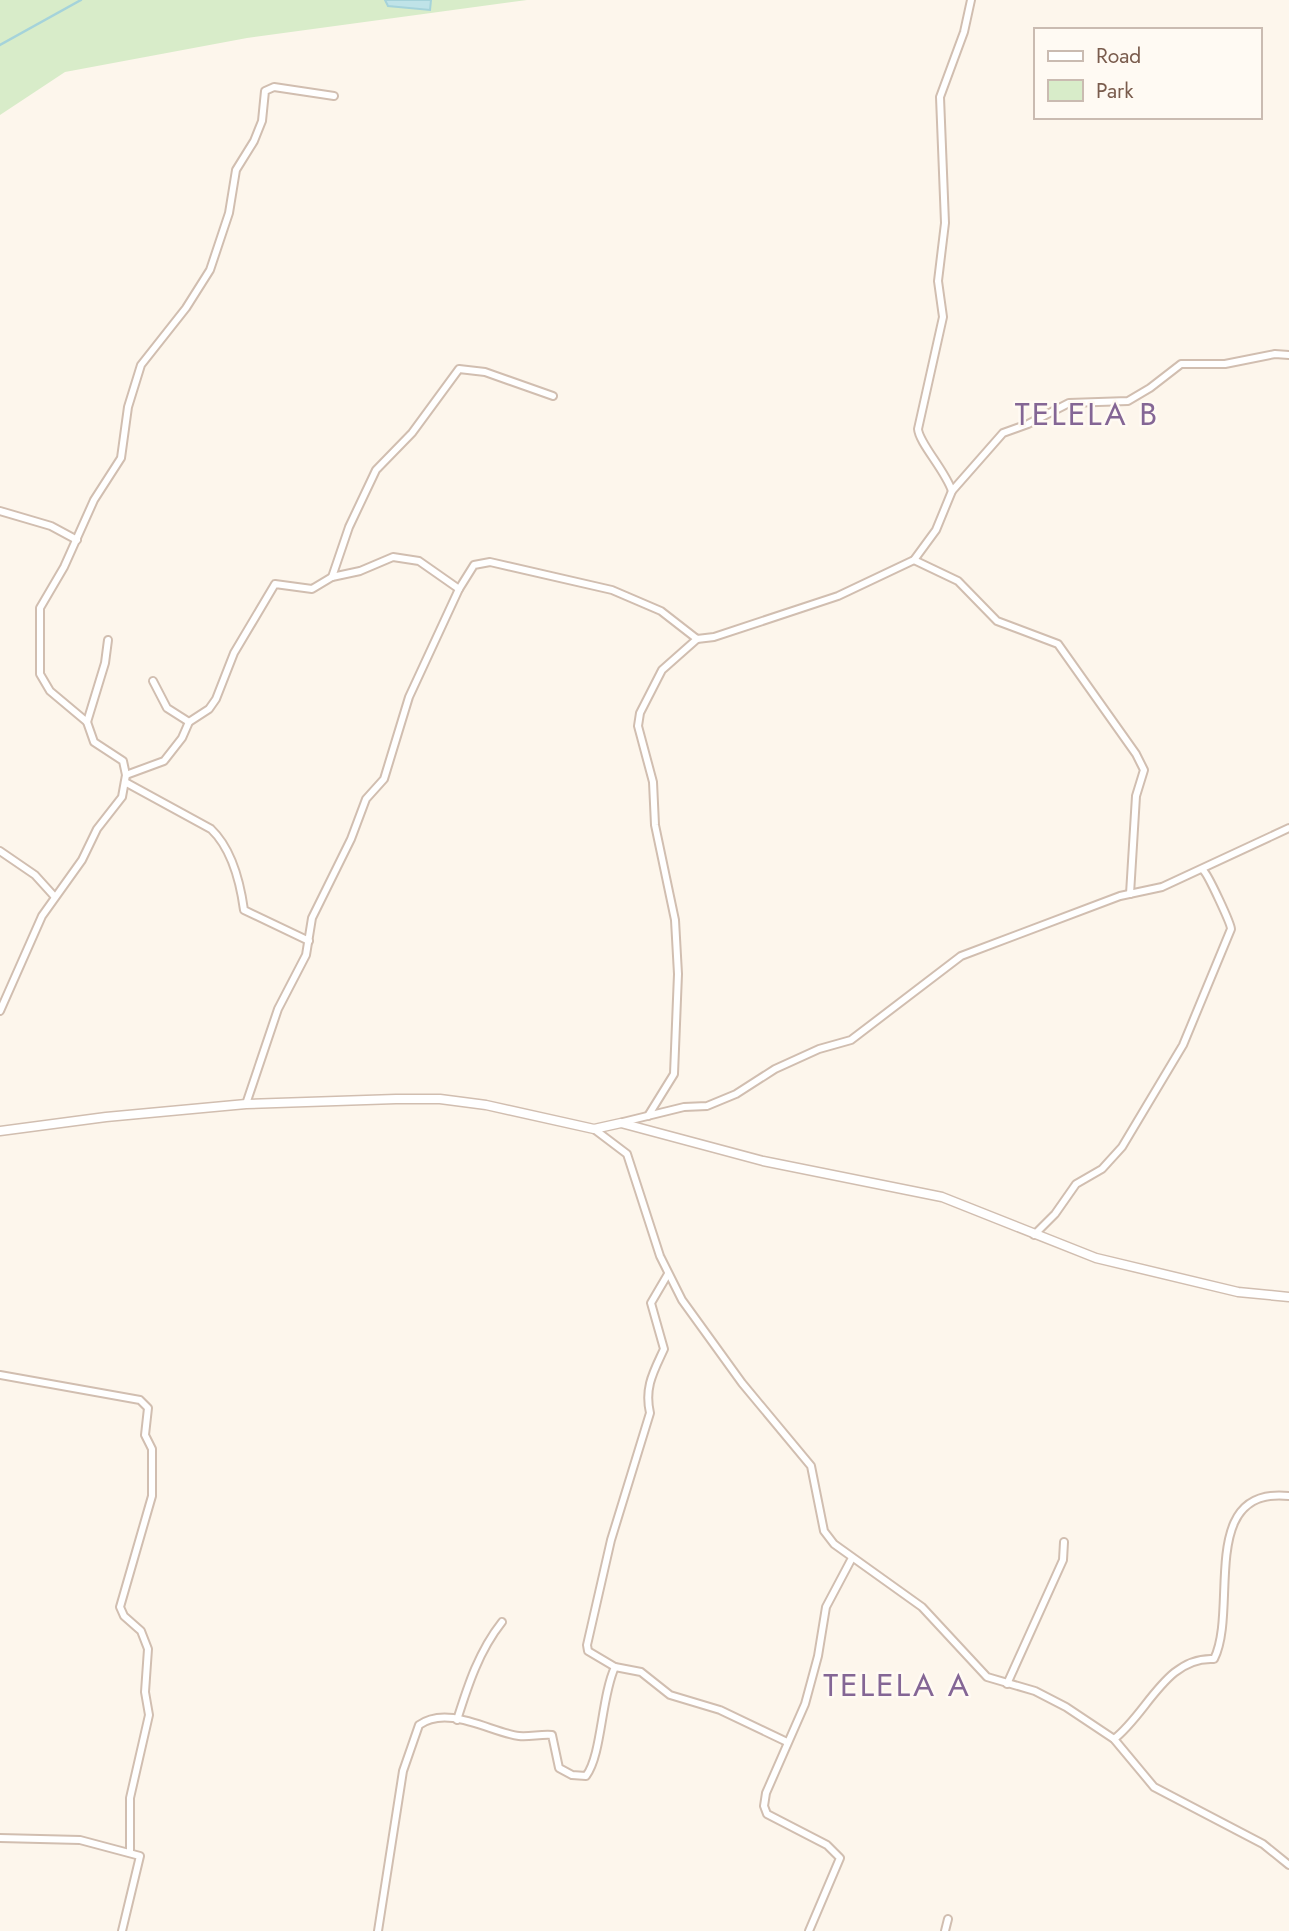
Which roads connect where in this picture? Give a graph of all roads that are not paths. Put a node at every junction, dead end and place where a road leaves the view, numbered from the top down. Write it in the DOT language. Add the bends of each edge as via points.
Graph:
graph roads {
  1 [pos="971,0"];
  2 [pos="334,96"];
  3 [pos="1289,355"];
  4 [pos="553,396"];
  5 [pos="952,491"];
  6 [pos="0,510"];
  7 [pos="77,540"];
  8 [pos="914,560"];
  9 [pos="332,577"];
  10 [pos="459,589"];
  11 [pos="697,639"];
  12 [pos="108,640"];
  13 [pos="153,681"];
  14 [pos="86,722"];
  15 [pos="189,722"];
  16 [pos="126,778"];
  17 [pos="1289,828"];
  18 [pos="0,851"];
  19 [pos="1203,870"];
  20 [pos="1130,894"];
  21 [pos="54,896"];
  22 [pos="309,941"];
  23 [pos="0,1011"];
  24 [pos="247,1104"];
  25 [pos="648,1116"];
  26 [pos="621,1123"];
  27 [pos="594,1129"];
  28 [pos="0,1131"];
  29 [pos="1034,1235"];
  30 [pos="668,1274"];
  31 [pos="1289,1297"];
  32 [pos="0,1375"];
  33 [pos="1289,1496"];
  34 [pos="1064,1542"];
  35 [pos="852,1558"];
  36 [pos="502,1622"];
  37 [pos="615,1667"];
  38 [pos="1007,1684"];
  39 [pos="457,1720"];
  40 [pos="1114,1739"];
  41 [pos="787,1742"];
  42 [pos="0,1838"];
  43 [pos="131,1853"];
  44 [pos="1289,1865"];
  45 [pos="948,1919"];
  46 [pos="122,1931"];
  47 [pos="379,1931"];
  48 [pos="808,1931"];
  49 [pos="945,1931"];
  1 -- 5 [label="street" via="940,97 945,222 938,281 943,317 918,429 921,442 940,464"];
  2 -- 7 [label="street" via="274,87 265,91 262,121 236,170 229,213 210,270 141,365 128,407 121,458 94,500"];
  3 -- 5 [label="street" via="1225,364 1181,364 1128,401 1069,403 1003,433"];
  4 -- 9 [label="street" via="485,372 459,369 419,425 376,470"];
  5 -- 8 [label="street" via="936,530"];
  6 -- 7 [label="street" via="51,526"];
  7 -- 14 [label="street" via="40,608 40,674 50,691"];
  8 -- 11 [label="street" via="838,596"];
  8 -- 20 [label="street" via="958,580 997,621 1058,644 1136,754 1144,770 1136,796"];
  9 -- 10 [label="street" via="360,571 389,557 404,557 419,561"];
  9 -- 15 [label="street" via="313,589 275,584 227,668 216,699"];
  10 -- 11 [label="street" via="474,565 490,562 612,590 661,611"];
  10 -- 22 [label="street" via="409,696 384,779 366,799 312,918"];
  11 -- 25 [label="street" via="662,670 638,726 653,782 655,825 675,920 678,974 674,1074"];
  12 -- 14 [label="street"];
  13 -- 15 [label="street" via="167,708"];
  14 -- 16 [label="street" via="94,742 123,761"];
  15 -- 16 [label="street" via="164,761"];
  16 -- 21 [label="street" via="122,797"];
  16 -- 22 [label="street" via="211,829 231,855 244,910"];
  17 -- 19 [label="street"];
  18 -- 21 [label="street" via="35,875"];
  19 -- 20 [label="street"];
  19 -- 29 [label="street" via="1216,901 1231,920 1231,929 1187,1037 1114,1160 1076,1184"];
  20 -- 25 [label="street" via="961,957 851,1040 775,1069 736,1094 707,1106"];
  21 -- 23 [label="street"];
  22 -- 24 [label="street" via="278,1009"];
  24 -- 27 [label="street" via="440,1099"];
  24 -- 28 [label="street"];
  25 -- 26 [label="street"];
  26 -- 27 [label="street"];
  26 -- 29 [label="street" via="763,1161 942,1197"];
  27 -- 30 [label="street" via="627,1154"];
  29 -- 31 [label="street" via="1127,1267 1238,1292"];
  30 -- 35 [label="street" via="742,1383 811,1466 824,1531"];
  30 -- 37 [label="street" via="652,1303 664,1349 649,1378 647,1428 611,1540 587,1645"];
  32 -- 43 [label="street" via="140,1400 148,1408 145,1436 152,1449 152,1496 120,1607 141,1631 148,1648 145,1692 149,1715 130,1798"];
  33 -- 40 [label="street" via="1255,1499 1239,1513 1225,1563 1224,1627 1214,1659 1200,1660 1169,1676 1138,1717"];
  34 -- 38 [label="street" via="1063,1560"];
  35 -- 38 [label="street" via="922,1607 987,1678"];
  35 -- 41 [label="street" via="826,1607 805,1704"];
  36 -- 39 [label="street" via="470,1679"];
  37 -- 39 [label="street" via="586,1776 559,1768 552,1735 516,1736 480,1722"];
  37 -- 41 [label="street" via="641,1672 670,1695 720,1710"];
  38 -- 40 [label="street" via="1054,1701"];
  39 -- 47 [label="street" via="430,1720 416,1731 403,1772"];
  40 -- 44 [label="street" via="1154,1787 1263,1844"];
  41 -- 48 [label="street" via="766,1793 765,1812 827,1845 840,1858"];
  42 -- 43 [label="street" via="80,1840"];
  43 -- 46 [label="street" via="140,1856"];
  45 -- 49 [label="street"];
}
